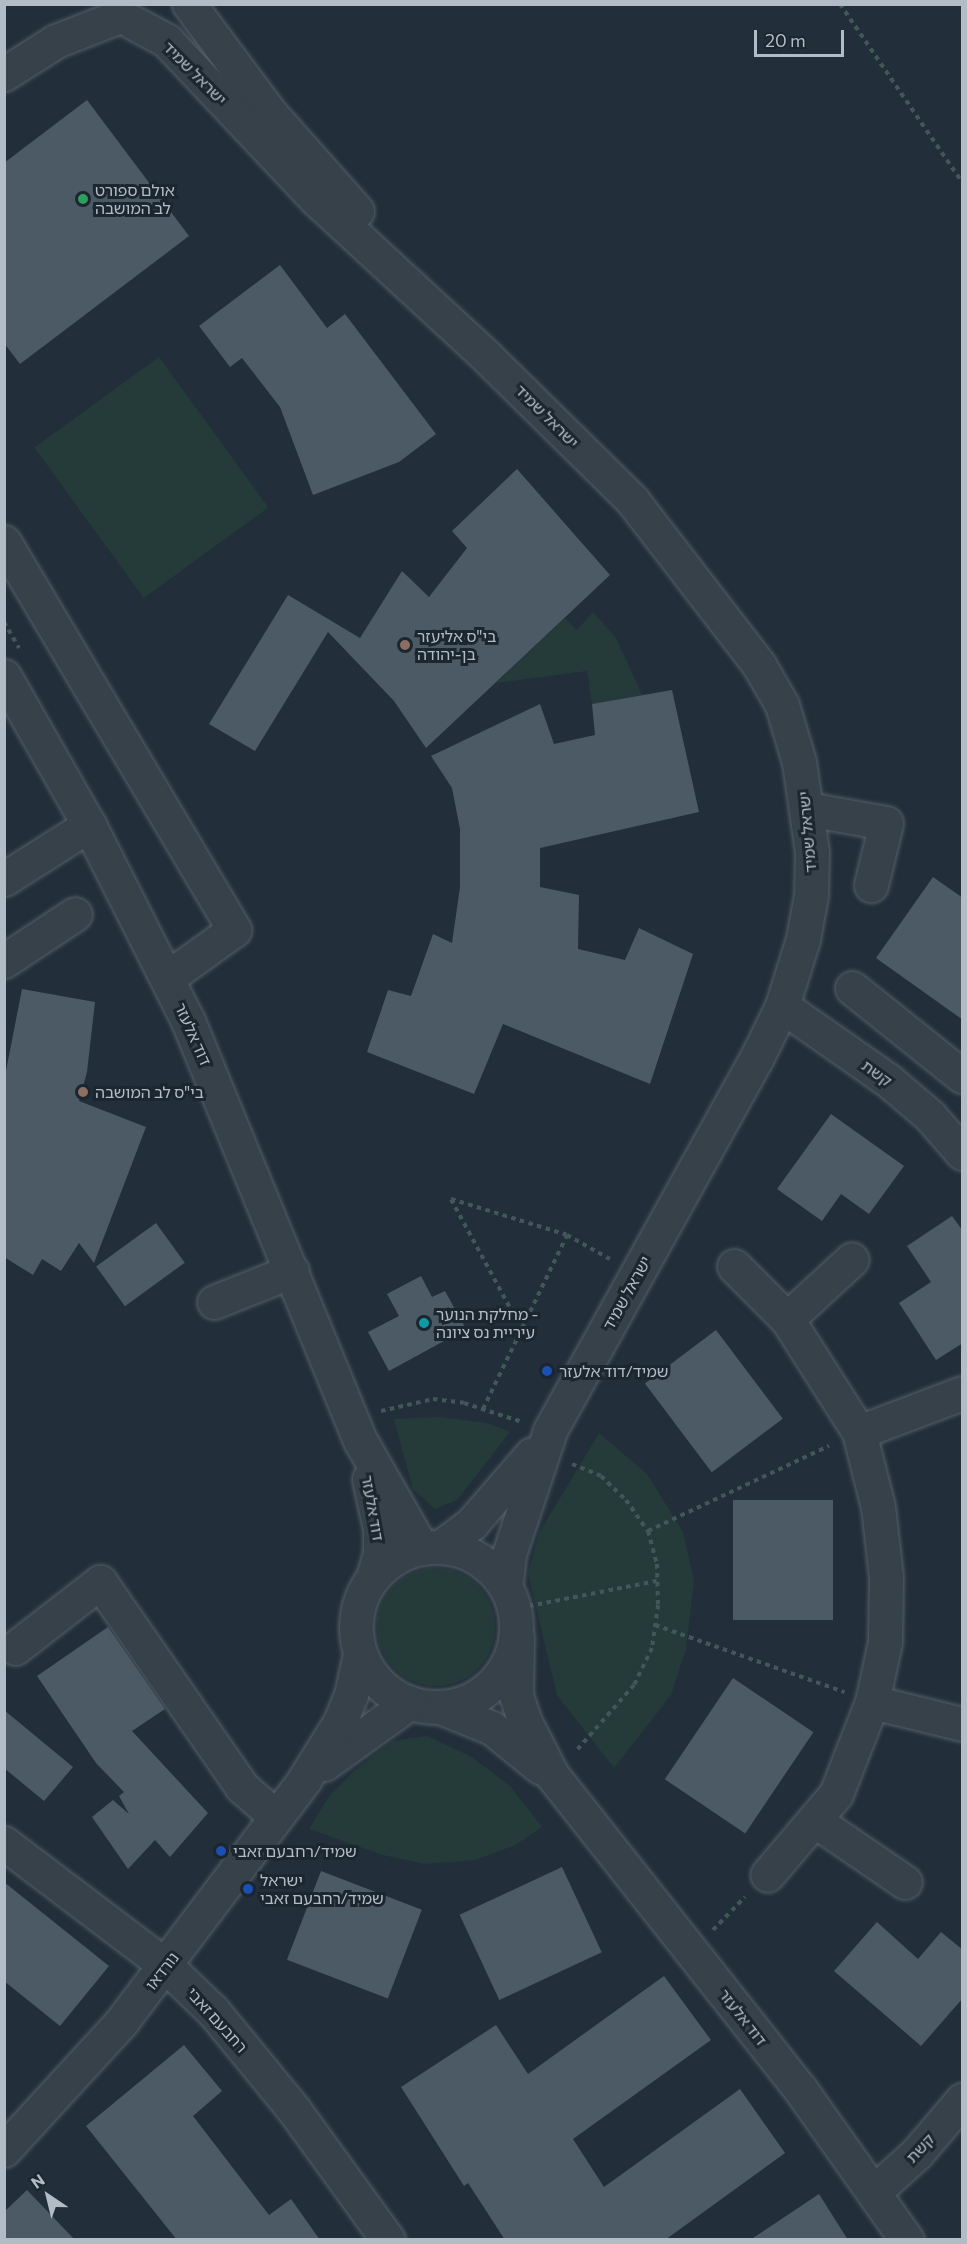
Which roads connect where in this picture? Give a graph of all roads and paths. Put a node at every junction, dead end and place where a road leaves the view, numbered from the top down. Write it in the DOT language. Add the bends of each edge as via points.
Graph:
graph roads {
  1 [pos="175,4"];
  2 [pos="189,4"];
  3 [pos="840,4"];
  4 [pos="111,12"];
  5 [pos="4,74"];
  6 [pos="963,182"];
  7 [pos="486,356"];
  8 [pos="4,542"];
  9 [pos="4,676"];
  10 [pos="807,809"];
  11 [pos="89,825"];
  12 [pos="4,879"];
  13 [pos="872,885"];
  14 [pos="75,914"];
  15 [pos="4,961"];
  16 [pos="167,978"];
  17 [pos="852,988"];
  18 [pos="782,1006"];
  19 [pos="954,1068"];
  20 [pos="910,1099"];
  21 [pos="963,1153"];
  22 [pos="567,1235"];
  23 [pos="852,1259"];
  24 [pos="734,1266"];
  25 [pos="292,1271"];
  26 [pos="637,1274"];
  27 [pos="213,1302"];
  28 [pos="787,1319"];
  29 [pos="522,1330"];
  30 [pos="963,1393"];
  31 [pos="483,1409"];
  32 [pos="356,1430"];
  33 [pos="860,1432"];
  34 [pos="546,1442"];
  35 [pos="648,1531"];
  36 [pos="432,1546"];
  37 [pos="374,1574"];
  38 [pos="657,1581"];
  39 [pos="513,1610"];
  40 [pos="655,1626"];
  41 [pos="15,1647"];
  42 [pos="360,1654"];
  43 [pos="872,1702"];
  44 [pos="425,1705"];
  45 [pos="963,1724"];
  46 [pos="304,1780"];
  47 [pos="562,1788"];
  48 [pos="276,1817"];
  49 [pos="814,1820"];
  50 [pos="4,1843"];
  51 [pos="767,1875"];
  52 [pos="905,1882"];
  53 [pos="691,1952"];
  54 [pos="166,1966"];
  55 [pos="963,2100"];
  56 [pos="4,2150"];
  57 [pos="874,2192"];
  58 [pos="388,2240"];
  59 [pos="907,2240"];
  1 -- 4 [label="street" via="159,18"];
  2 -- 7 [label="street, ישראל שמיד" via="270,113"];
  3 -- 6 [label="path"];
  4 -- 5 [label="street"];
  4 -- 7 [label="street, ישראל שמיד" via="167,41 316,199"];
  7 -- 10 [label="street, ישראל שמיד" via="632,500 733,628 782,705 799,762"];
  8 -- 16 [label="street" via="234,930"];
  9 -- 11 [label="street, דוד אלעזר"];
  10 -- 13 [label="street" via="886,823"];
  10 -- 18 [label="street, ישראל שמיד" via="811,895 803,939"];
  11 -- 12 [label="street"];
  11 -- 16 [label="street, דוד אלעזר"];
  14 -- 15 [label="street"];
  16 -- 25 [label="street, דוד אלעזר"];
  17 -- 19 [label="street"];
  18 -- 20 [label="street, קשת"];
  18 -- 26 [label="street, ישראל שמיד"];
  19 -- 20 [label="street"];
  20 -- 21 [label="street, קשת"];
  22 -- 26 [label="path"];
  22 -- 29 [label="path"];
  22 -- 29 [label="path" via="451,1199"];
  23 -- 28 [label="street"];
  24 -- 28 [label="street"];
  25 -- 27 [label="street"];
  25 -- 32 [label="street, דוד אלעזר"];
  26 -- 34 [label="street, ישראל שמיד"];
  28 -- 33 [label="street"];
  29 -- 31 [label="path"];
  30 -- 33 [label="street"];
  31 -- 32 [label="path" via="433,1399"];
  31 -- 34 [label="path"];
  32 -- 36 [label="street, דוד אלעזר"];
  32 -- 37 [label="street, דוד אלעזר" via="380,1529 380,1553"];
  33 -- 35 [label="path"];
  33 -- 43 [label="street" via="878,1507 885,1577 885,1642"];
  34 -- 35 [label="path" via="601,1476 626,1500"];
  34 -- 36 [label="street, ישראל שמיד" via="491,1503"];
  34 -- 39 [label="street, ישראל שמיד" via="509,1554"];
  35 -- 38 [label="path"];
  36 -- 37 [label="street" via="396,1556"];
  36 -- 39 [label="street" via="475,1556 489,1565"];
  37 -- 42 [label="street" via="360,1599 355,1626"];
  38 -- 39 [label="path"];
  38 -- 40 [label="path"];
  39 -- 44 [label="street" via="499,1677 462,1703"];
  39 -- 47 [label="street, דוד אלעזר" via="516,1695 525,1722"];
  40 -- 43 [label="path"];
  40 -- 47 [label="path" via="652,1648 634,1685 604,1722"];
  41 -- 48 [label="street" via="100,1582 242,1786"];
  42 -- 44 [label="street" via="371,1675 388,1692"];
  42 -- 46 [label="street, נורדאו" via="340,1722"];
  43 -- 45 [label="street"];
  43 -- 49 [label="street" via="836,1794"];
  44 -- 46 [label="street, נורדאו"];
  44 -- 47 [label="street, דוד אלעזר" via="508,1738"];
  46 -- 48 [label="street, נורדאו"];
  47 -- 53 [label="street, דוד אלעזר"];
  48 -- 54 [label="street, נורדאו"];
  49 -- 51 [label="street"];
  49 -- 52 [label="street"];
  50 -- 54 [label="street, רחבעם זאבי"];
  51 -- 53 [label="path"];
  53 -- 57 [label="street, דוד אלעזר" via="800,2089"];
  54 -- 56 [label="street, נורדאו"];
  54 -- 58 [label="street, רחבעם זאבי" via="213,2012 255,2062"];
  55 -- 57 [label="street, קשת" via="917,2153"];
  57 -- 59 [label="street, דוד אלעזר"];
}
